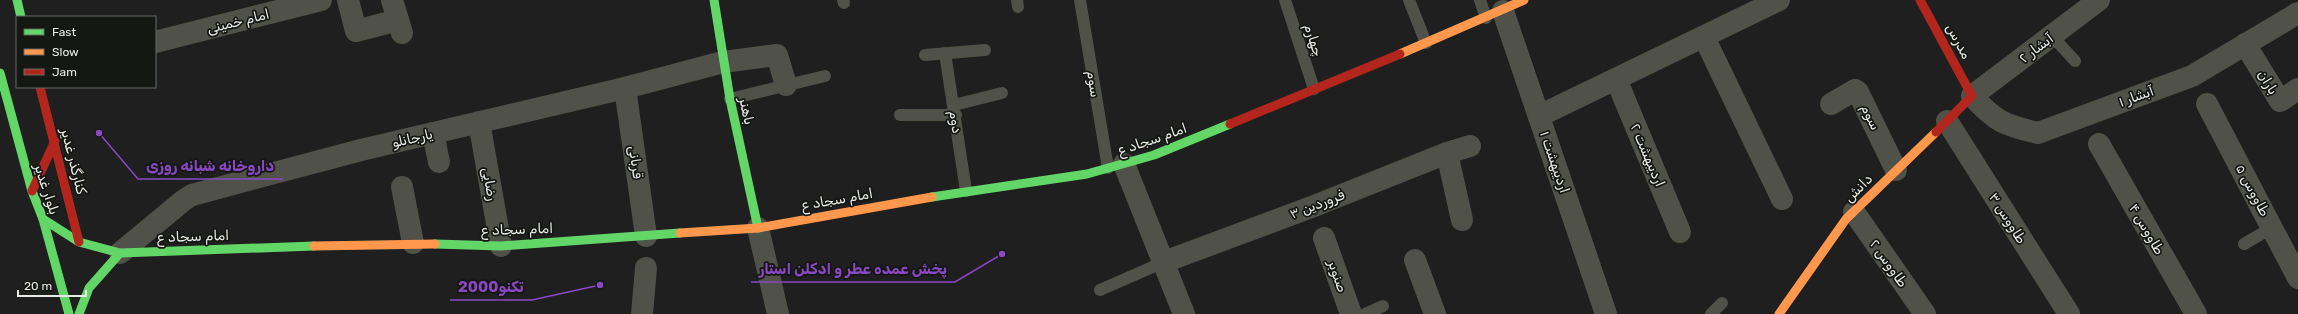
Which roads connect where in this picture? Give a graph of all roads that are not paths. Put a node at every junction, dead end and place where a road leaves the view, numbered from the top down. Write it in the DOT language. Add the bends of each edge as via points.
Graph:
graph roads {
  1 [pos="17,0"];
  2 [pos="321,0"];
  3 [pos="348,0"];
  4 [pos="714,0"];
  5 [pos="1080,0"];
  6 [pos="1286,0"];
  7 [pos="1409,0"];
  8 [pos="1480,0"];
  9 [pos="1524,0"];
  10 [pos="1779,0"];
  11 [pos="1920,0"];
  12 [pos="2099,0"];
  13 [pos="2298,13"];
  14 [pos="1494,14"];
  15 [pos="21,16"];
  16 [pos="398,18"];
  17 [pos="2052,36"];
  18 [pos="1704,37"];
  19 [pos="156,42"];
  20 [pos="1426,43"];
  21 [pos="2245,44"];
  22 [pos="985,50"];
  23 [pos="945,53"];
  24 [pos="925,55"];
  25 [pos="2075,61"];
  26 [pos="723,62"];
  27 [pos="0,73"];
  28 [pos="824,76"];
  29 [pos="1616,79"];
  30 [pos="786,85"];
  31 [pos="40,88"];
  32 [pos="625,88"];
  33 [pos="2298,89"];
  34 [pos="1314,90"];
  35 [pos="1002,93"];
  36 [pos="1972,96"];
  37 [pos="730,99"];
  38 [pos="1831,104"];
  39 [pos="2207,104"];
  40 [pos="955,110"];
  41 [pos="900,115"];
  42 [pos="1539,116"];
  43 [pos="1946,121"];
  44 [pos="479,122"];
  45 [pos="433,133"];
  46 [pos="55,141"];
  47 [pos="2099,144"];
  48 [pos="1470,146"];
  49 [pos="1447,153"];
  50 [pos="439,162"];
  51 [pos="1116,166"];
  52 [pos="1896,170"];
  53 [pos="402,187"];
  54 [pos="32,191"];
  55 [pos="966,191"];
  56 [pos="1782,199"];
  57 [pos="1854,212"];
  58 [pos="42,219"];
  59 [pos="1462,220"];
  60 [pos="2273,227"];
  61 [pos="758,228"];
  62 [pos="1680,232"];
  63 [pos="646,236"];
  64 [pos="1324,238"];
  65 [pos="79,242"];
  66 [pos="413,243"];
  67 [pos="2244,244"];
  68 [pos="501,246"];
  69 [pos="120,253"];
  70 [pos="1415,260"];
  71 [pos="1164,262"];
  72 [pos="646,268"];
  73 [pos="2298,278"];
  74 [pos="1100,290"];
  75 [pos="1722,303"];
  76 [pos="1383,306"];
  77 [pos="772,312"];
  78 [pos="69,314"];
  79 [pos="80,314"];
  80 [pos="642,314"];
  81 [pos="1184,314"];
  82 [pos="1351,314"];
  83 [pos="1366,314"];
  84 [pos="1435,314"];
  85 [pos="1606,314"];
  86 [pos="1711,314"];
  87 [pos="1779,314"];
  88 [pos="1925,314"];
  89 [pos="2069,314"];
  90 [pos="2196,314"];
  1 -- 15 [label="main road"];
  2 -- 19 [label="street, امام خمینی"];
  3 -- 16 [label="street" via="356,31"];
  4 -- 26 [label="main road, باهنر"];
  5 -- 51 [label="lane, سوم"];
  6 -- 34 [label="lane, چهارم"];
  7 -- 20 [label="lane"];
  8 -- 14 [label="lane"];
  9 -- 14 [label="main road, امام سجاد ع"];
  10 -- 18 [label="street"];
  11 -- 36 [label="main road, مدرس"];
  12 -- 17 [label="street, آبشار ۲"];
  13 -- 21 [label="street, آبشار ۱"];
  14 -- 20 [label="main road, امام سجاد ع"];
  14 -- 42 [label="street, اردیبهشت ۱"];
  17 -- 25 [label="lane"];
  17 -- 36 [label="street, آبشار ۲"];
  18 -- 29 [label="street"];
  18 -- 56 [label="street"];
  20 -- 34 [label="main road, امام سجاد ع"];
  21 -- 33 [label="street, باران" via="2280,101"];
  21 -- 36 [label="street, آبشار ۱" via="2192,76 2038,133 2014,127 1991,117"];
  22 -- 23 [label="lane"];
  23 -- 24 [label="lane"];
  23 -- 40 [label="lane, دوم"];
  26 -- 30 [label="street, یارجانلو" via="777,56"];
  26 -- 32 [label="street, یارجانلو"];
  26 -- 37 [label="main road, باهنر"];
  27 -- 54 [label="main road, بلوار غدیر"];
  28 -- 30 [label="lane"];
  29 -- 42 [label="street"];
  29 -- 62 [label="street, اردیبهشت ۲"];
  30 -- 37 [label="lane"];
  31 -- 46 [label="main road, کنارگذر غدیر"];
  32 -- 44 [label="street, یارجانلو"];
  32 -- 63 [label="street, قربانی"];
  34 -- 51 [label="main road, امام سجاد ع" via="1154,155"];
  35 -- 40 [label="lane"];
  36 -- 43 [label="main road, دانش"];
  37 -- 61 [label="main road, باهنر"];
  38 -- 52 [label="street, سوم" via="1855,90 1858,92"];
  39 -- 60 [label="street, طاووس ۵"];
  40 -- 41 [label="lane"];
  40 -- 55 [label="lane, دوم"];
  42 -- 85 [label="street, اردیبهشت ۱"];
  43 -- 52 [label="main road, دانش"];
  43 -- 89 [label="street, طاووس ۳"];
  44 -- 45 [label="street, یارجانلو"];
  44 -- 68 [label="street, رضایی"];
  45 -- 50 [label="street"];
  45 -- 69 [label="street, یارجانلو" via="192,195"];
  46 -- 54 [label="main road"];
  46 -- 65 [label="main road, کنارگذر غدیر"];
  47 -- 90 [label="street, طاووس ۴"];
  48 -- 49 [label="street, فروردین ۳"];
  49 -- 59 [label="street"];
  49 -- 71 [label="street, فروردین ۳"];
  51 -- 55 [label="main road, امام سجاد ع" via="1087,174"];
  51 -- 71 [label="street"];
  52 -- 57 [label="main road, دانش"];
  53 -- 66 [label="street"];
  54 -- 58 [label="main road, بلوار غدیر"];
  55 -- 61 [label="main road, امام سجاد ع"];
  57 -- 87 [label="main road, دانش" via="1846,219"];
  57 -- 88 [label="street, طاووس ۲"];
  58 -- 65 [label="main road, امام سجاد ع"];
  58 -- 78 [label="main road, بلوار غدیر"];
  60 -- 67 [label="lane"];
  60 -- 73 [label="street, طاووس ۵"];
  61 -- 63 [label="main road, امام سجاد ع"];
  61 -- 77 [label="street"];
  63 -- 68 [label="main road, امام سجاد ع"];
  64 -- 82 [label="street, صنوبر"];
  65 -- 69 [label="main road, امام سجاد ع"];
  66 -- 68 [label="main road, امام سجاد ع"];
  66 -- 69 [label="main road, امام سجاد ع"];
  69 -- 79 [label="main road" via="91,284"];
  70 -- 84 [label="street"];
  71 -- 74 [label="lane"];
  71 -- 81 [label="street"];
  72 -- 80 [label="street"];
  75 -- 86 [label="lane"];
  76 -- 83 [label="lane"];
}
